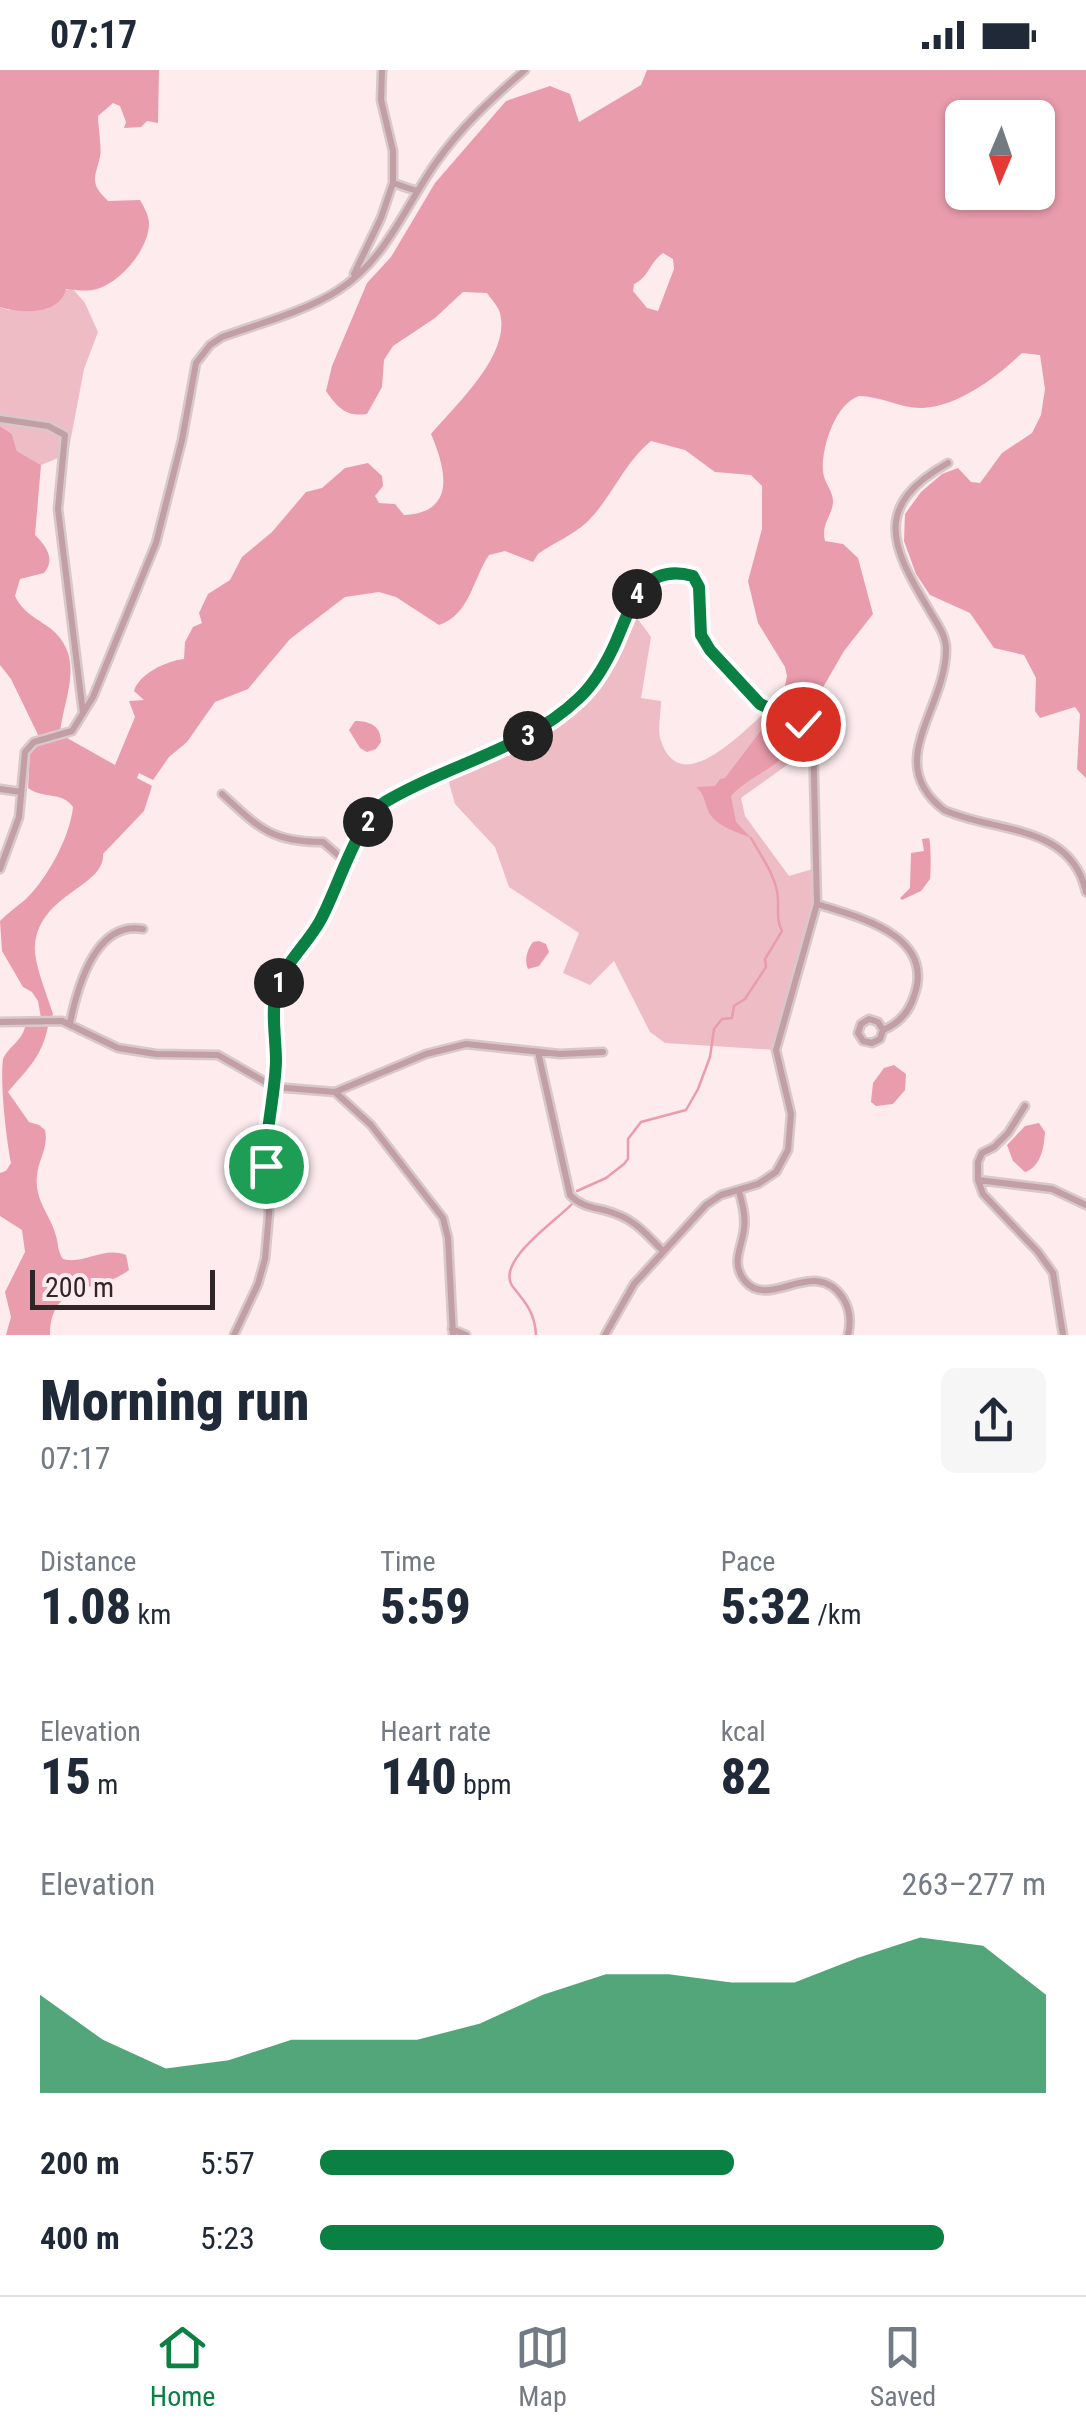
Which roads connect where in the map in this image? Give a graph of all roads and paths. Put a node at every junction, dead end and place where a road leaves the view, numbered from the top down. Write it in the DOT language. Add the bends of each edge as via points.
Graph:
graph roads {
  1 [pos="382,70"];
  2 [pos="525,70"];
  3 [pos="393,184"];
  4 [pos="418,191"];
  5 [pos="352,280"];
  6 [pos="0,420"];
  7 [pos="948,463"];
  8 [pos="83,716"];
  9 [pos="0,788"];
  10 [pos="21,792"];
  11 [pos="222,794"];
  12 [pos="346,862"];
  13 [pos="0,869"];
  14 [pos="1086,892"];
  15 [pos="817,904"];
  16 [pos="143,929"];
  17 [pos="66,1022"];
  18 [pos="3,1024"];
  19 [pos="883,1030"];
  20 [pos="538,1052"];
  21 [pos="603,1052"];
  22 [pos="274,1087"];
  23 [pos="336,1092"];
  24 [pos="1025,1106"];
  25 [pos="978,1180"];
  26 [pos="738,1191"];
  27 [pos="1086,1205"];
  28 [pos="662,1250"];
  29 [pos="453,1332"];
  30 [pos="234,1335"];
  31 [pos="466,1335"];
  32 [pos="606,1335"];
  33 [pos="848,1335"];
  34 [pos="1063,1335"];
  1 -- 3 [label="street"];
  2 -- 4 [label="street" via="472,117"];
  3 -- 4 [label="street"];
  3 -- 5 [label="street"];
  4 -- 5 [label="street" via="390,242"];
  5 -- 8 [label="street" via="325,298 222,337 200,358 156,543"];
  6 -- 8 [label="street" via="63,432 58,509"];
  7 -- 14 [label="street" via="906,497 894,520 902,563 946,644 942,684 918,750 917,781 931,800 957,816 1048,840 1077,868"];
  8 -- 10 [label="street" via="68,733 34,742 23,757"];
  9 -- 10 [label="street"];
  10 -- 13 [label="street" via="17,826"];
  11 -- 12 [label="street" via="272,835 322,842"];
  12 -- 15 [label="street" via="385,802 530,735 569,707 600,672 628,607 654,579 672,574 693,576 699,587 701,635 710,650 760,704 809,728 814,739"];
  12 -- 22 [label="street" via="320,922 276,994"];
  15 -- 19 [label="street" via="892,931 914,958 913,1001 900,1021"];
  15 -- 26 [label="street" via="776,1050 791,1114 788,1150 776,1172"];
  16 -- 17 [label="street" via="114,936 90,961"];
  17 -- 18 [label="street"];
  17 -- 22 [label="street" via="118,1048 218,1056"];
  20 -- 21 [label="street"];
  20 -- 23 [label="street" via="466,1044"];
  20 -- 28 [label="street" via="570,1195 578,1204 636,1224"];
  22 -- 23 [label="street"];
  22 -- 30 [label="street" via="265,1138 265,1260"];
  23 -- 29 [label="street" via="371,1125 442,1218"];
  24 -- 25 [label="street" via="1008,1134 982,1153"];
  25 -- 27 [label="street" via="1052,1189"];
  25 -- 34 [label="street" via="1053,1273"];
  26 -- 28 [label="street" via="706,1204"];
  26 -- 33 [label="street" via="744,1230 736,1264 747,1284 759,1290 826,1283 844,1300"];
  28 -- 32 [label="street"];
  29 -- 31 [label="street"];
}
